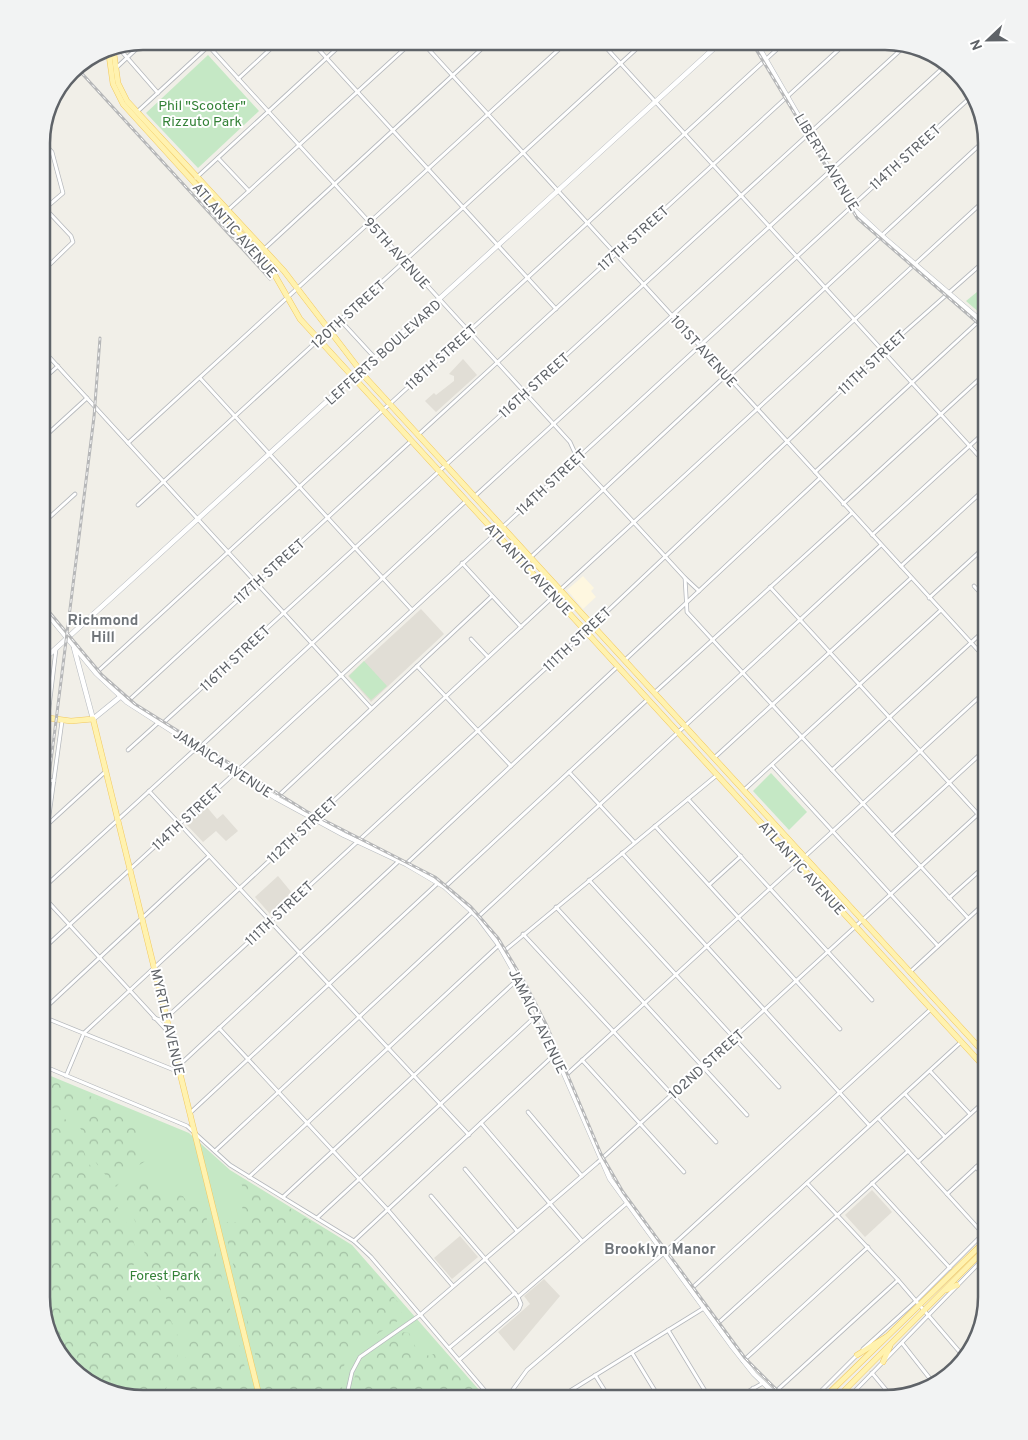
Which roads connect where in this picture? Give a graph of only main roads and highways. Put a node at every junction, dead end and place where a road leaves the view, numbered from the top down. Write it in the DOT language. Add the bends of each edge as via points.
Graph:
graph roads {
  1 [pos="115,54"];
  2 [pos="110,56"];
  3 [pos="114,70"];
  4 [pos="225,212"];
  5 [pos="50,718"];
  6 [pos="978,1046"];
  7 [pos="978,1060"];
  8 [pos="978,1245"];
  9 [pos="978,1256"];
  10 [pos="936,1282"];
  11 [pos="957,1285"];
  12 [pos="943,1291"];
  13 [pos="933,1293"];
  14 [pos="922,1308"];
  15 [pos="889,1336"];
  16 [pos="891,1344"];
  17 [pos="857,1355"];
  18 [pos="882,1362"];
  19 [pos="835,1387"];
  20 [pos="258,1390"];
  21 [pos="832,1390"];
  22 [pos="833,1390"];
  23 [pos="845,1390"];
  1 -- 3 [label="main road, ATLANTIC AVENUE"];
  2 -- 3 [label="main road, ATLANTIC AVENUE"];
  3 -- 4 [label="main road, ATLANTIC AVENUE" via="118,97"];
  4 -- 6 [label="main road, ATLANTIC AVENUE" via="297,288 361,372"];
  4 -- 7 [label="main road, ATLANTIC AVENUE" via="276,275 298,317"];
  5 -- 20 [label="main road, MYRTLE AVENUE" via="94,719"];
  8 -- 13 [label="main road"];
  9 -- 12 [label="main road"];
  10 -- 13 [label="main road"];
  11 -- 12 [label="main road"];
  12 -- 14 [label="main road"];
  13 -- 14 [label="main road"];
  14 -- 15 [label="main road"];
  14 -- 16 [label="main road"];
  15 -- 17 [label="main road"];
  15 -- 19 [label="main road"];
  16 -- 18 [label="main road"];
  16 -- 23 [label="main road"];
  19 -- 21 [label="main road"];
  19 -- 22 [label="main road"];
}
